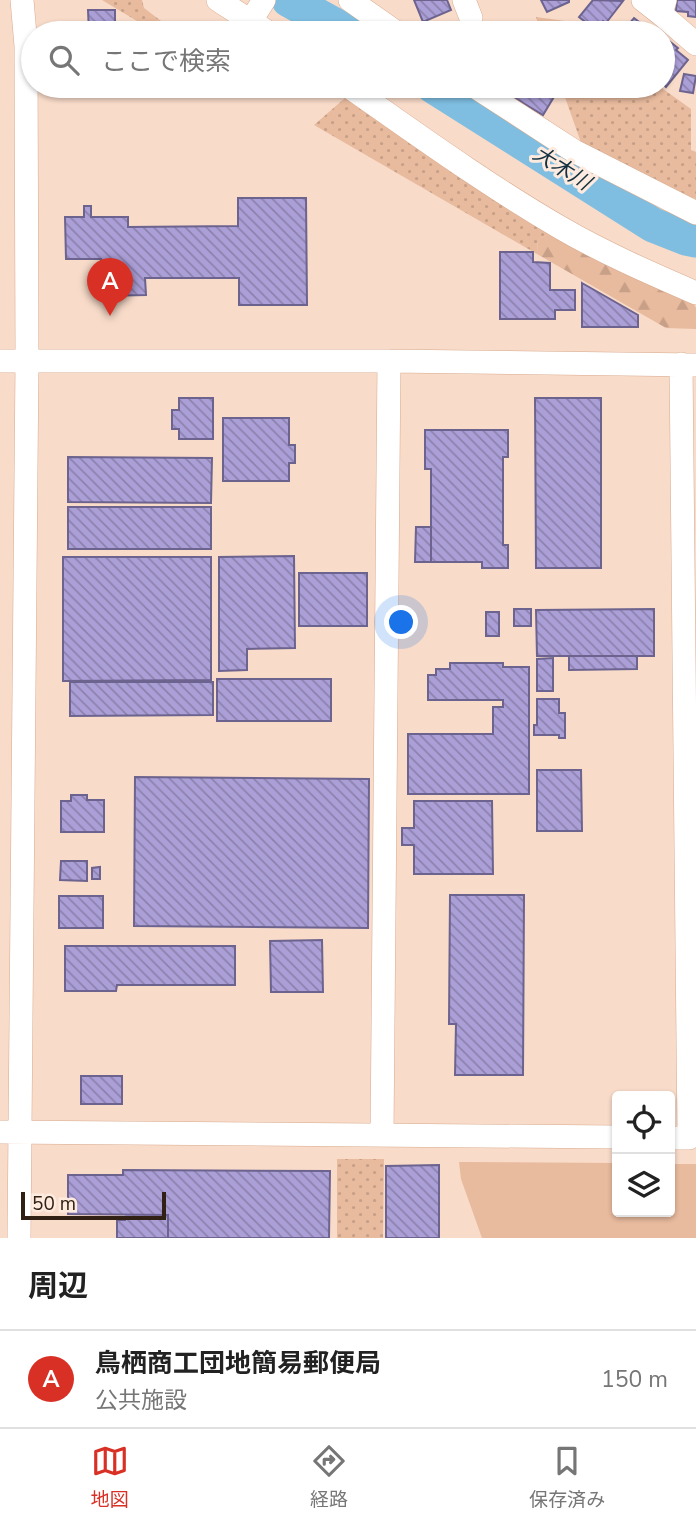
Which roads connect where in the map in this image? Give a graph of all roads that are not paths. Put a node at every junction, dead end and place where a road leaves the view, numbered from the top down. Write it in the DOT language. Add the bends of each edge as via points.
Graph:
graph roads {
  1 [pos="22,0"];
  2 [pos="218,0"];
  3 [pos="350,0"];
  4 [pos="643,0"];
  5 [pos="663,7"];
  6 [pos="259,17"];
  7 [pos="24,21"];
  8 [pos="380,21"];
  9 [pos="696,44"];
  10 [pos="26,98"];
  11 [pos="365,98"];
  12 [pos="492,98"];
  13 [pos="696,213"];
  14 [pos="696,292"];
  15 [pos="0,361"];
  16 [pos="389,361"];
  17 [pos="26,362"];
  18 [pos="689,364"];
  19 [pos="10,1132"];
  20 [pos="382,1135"];
  21 [pos="612,1137"];
  22 [pos="675,1138"];
  23 [pos="19,1238"];
  1 -- 7 [label="street"];
  2 -- 6 [label="street"];
  3 -- 8 [label="street"];
  4 -- 5 [label="street"];
  5 -- 9 [label="street"];
  10 -- 17 [label="street"];
  11 -- 14 [label="street" via="562,229"];
  12 -- 13 [label="street" via="573,151"];
  15 -- 17 [label="street"];
  16 -- 17 [label="street"];
  16 -- 18 [label="street"];
  16 -- 20 [label="street"];
  17 -- 19 [label="street"];
  18 -- 22 [label="street" via="689,1138"];
  19 -- 20 [label="street"];
  19 -- 23 [label="street"];
  20 -- 21 [label="street"];
}
